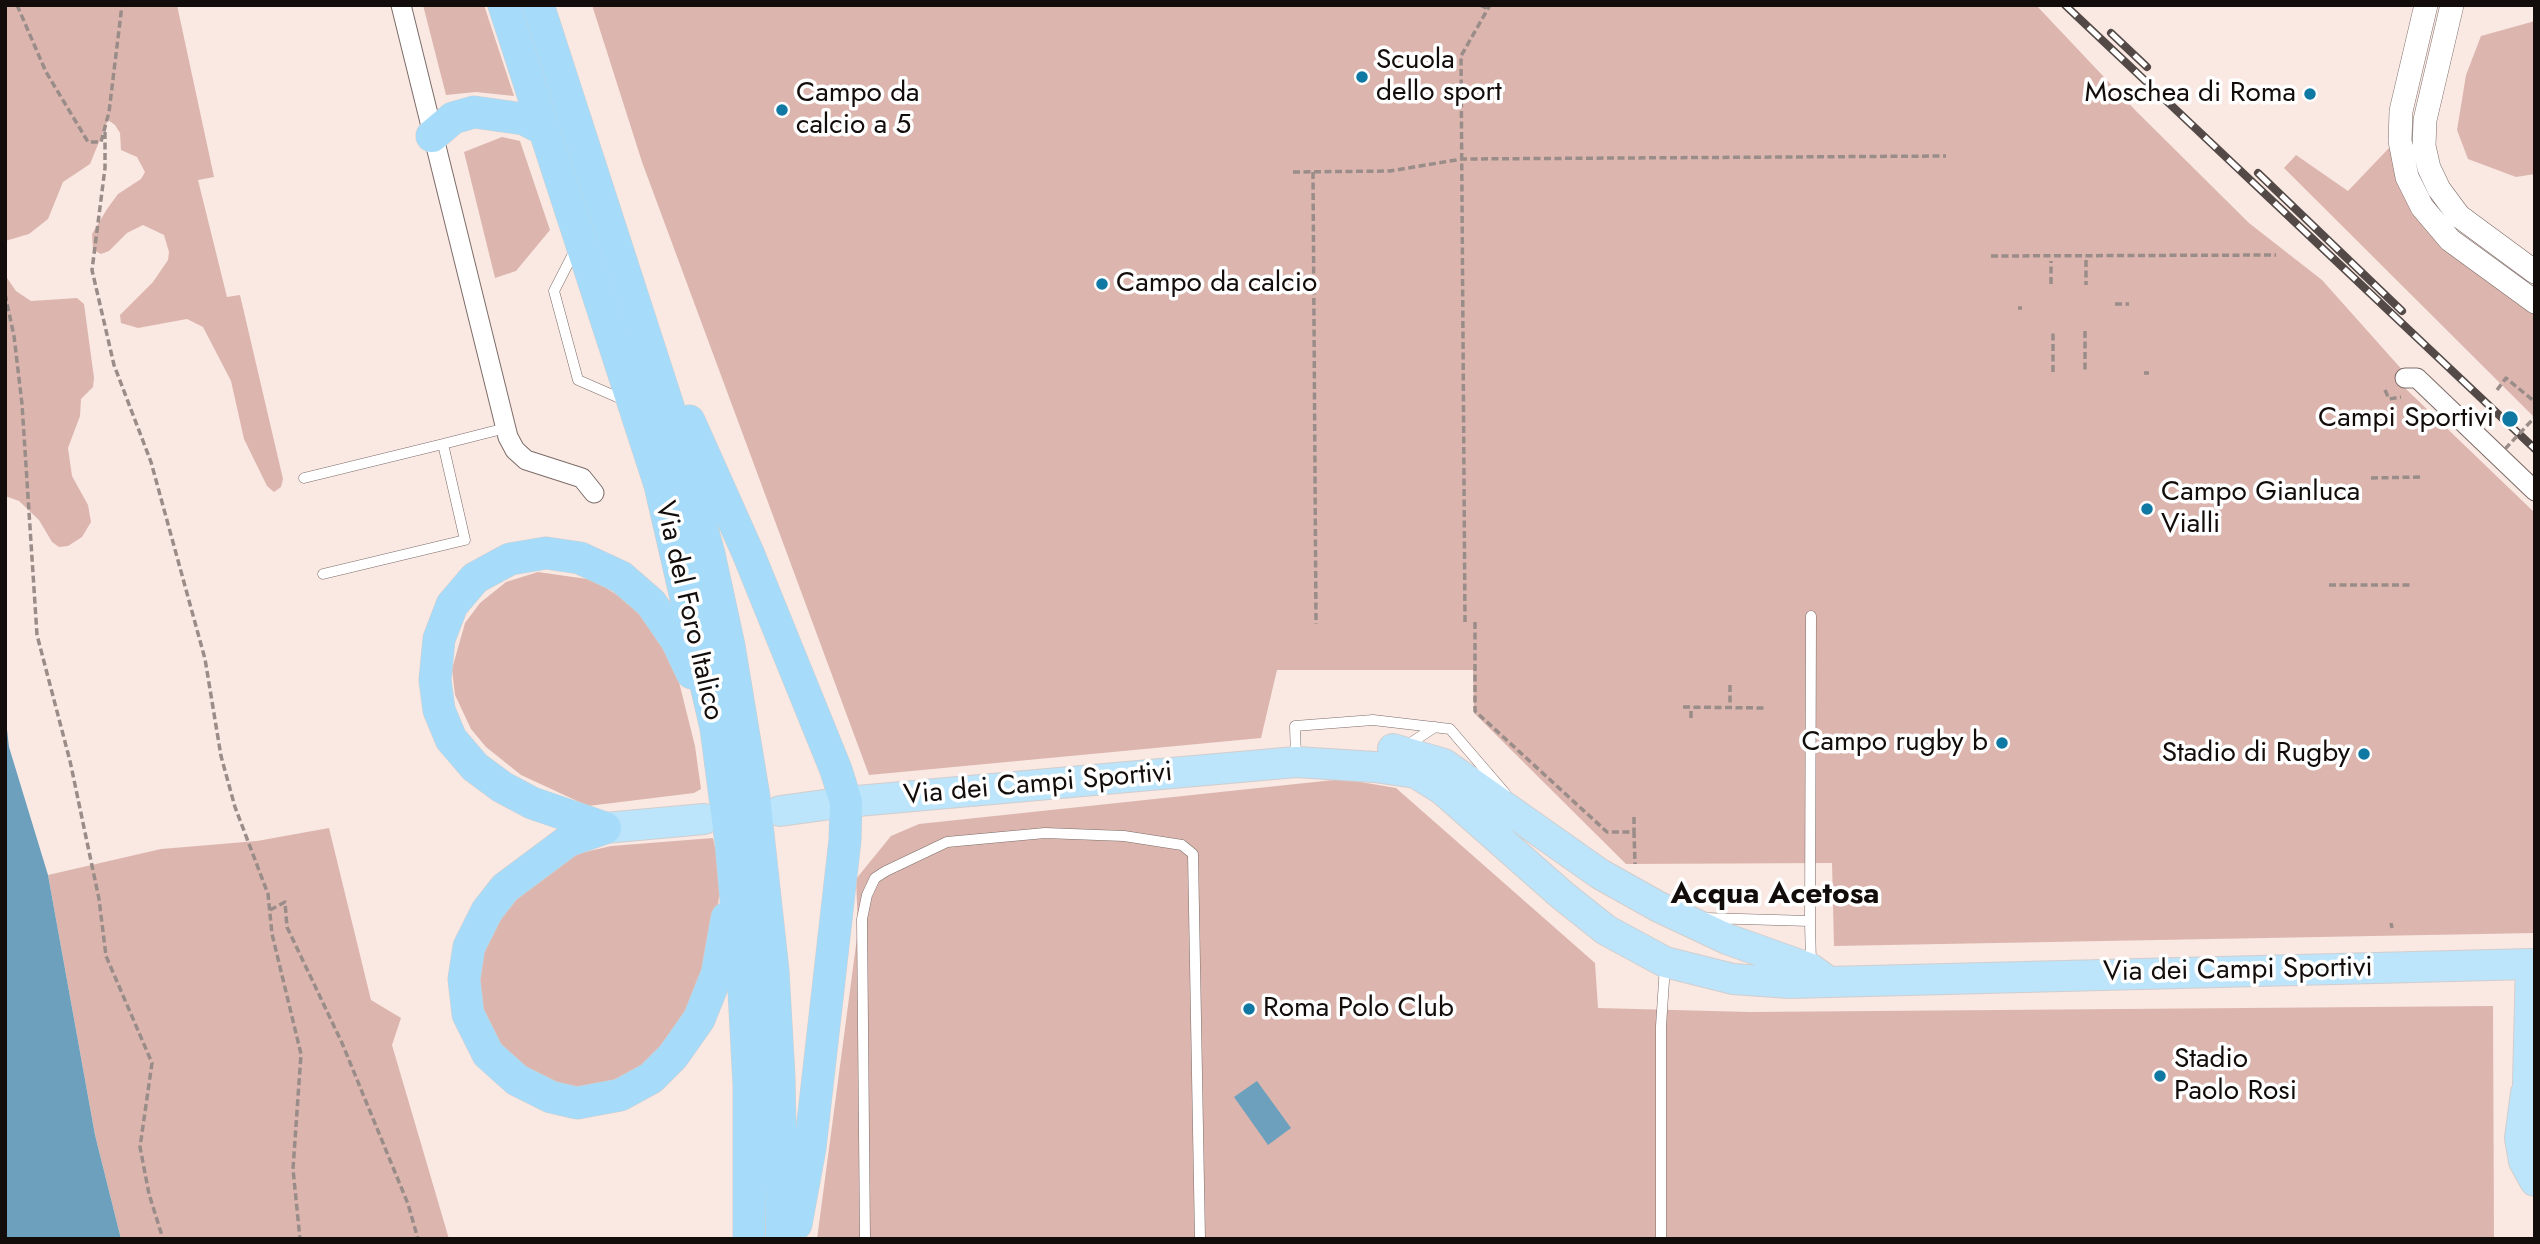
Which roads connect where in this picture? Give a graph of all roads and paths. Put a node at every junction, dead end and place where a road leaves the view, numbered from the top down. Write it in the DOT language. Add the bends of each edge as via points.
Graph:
graph roads {
  1 [pos="17,5"];
  2 [pos="122,5"];
  3 [pos="401,5"];
  4 [pos="504,5"];
  5 [pos="538,5"];
  6 [pos="1480,5"];
  7 [pos="2426,5"];
  8 [pos="2452,5"];
  9 [pos="1489,7"];
  10 [pos="545,130"];
  11 [pos="105,132"];
  12 [pos="432,136"];
  13 [pos="1945,156"];
  14 [pos="1462,159"];
  15 [pos="1293,172"];
  16 [pos="1313,172"];
  17 [pos="581,237"];
  18 [pos="2276,255"];
  19 [pos="1991,256"];
  20 [pos="2086,260"];
  21 [pos="2051,261"];
  22 [pos="2535,272"];
  23 [pos="2050,284"];
  24 [pos="2086,285"];
  25 [pos="5,294"];
  26 [pos="2535,302"];
  27 [pos="2115,304"];
  28 [pos="2129,304"];
  29 [pos="643,324"];
  30 [pos="2085,331"];
  31 [pos="2053,332"];
  32 [pos="2053,372"];
  33 [pos="2085,372"];
  34 [pos="2405,378"];
  35 [pos="2497,390"];
  36 [pos="2535,402"];
  37 [pos="636,404"];
  38 [pos="2535,417"];
  39 [pos="2330,427"];
  40 [pos="2360,427"];
  41 [pos="506,428"];
  42 [pos="443,444"];
  43 [pos="2505,449"];
  44 [pos="2421,477"];
  45 [pos="304,478"];
  46 [pos="2371,478"];
  47 [pos="2535,491"];
  48 [pos="594,493"];
  49 [pos="323,573"];
  50 [pos="2329,585"];
  51 [pos="2411,585"];
  52 [pos="1811,616"];
  53 [pos="1465,622"];
  54 [pos="1475,622"];
  55 [pos="1315,624"];
  56 [pos="1730,685"];
  57 [pos="1683,708"];
  58 [pos="1691,708"];
  59 [pos="1730,708"];
  60 [pos="1766,708"];
  61 [pos="1691,718"];
  62 [pos="1435,727"];
  63 [pos="716,728"];
  64 [pos="1406,738"];
  65 [pos="1296,762"];
  66 [pos="1375,767"];
  67 [pos="846,802"];
  68 [pos="780,811"];
  69 [pos="1634,817"];
  70 [pos="704,819"];
  71 [pos="605,828"];
  72 [pos="1534,829"];
  73 [pos="1634,832"];
  74 [pos="731,843"];
  75 [pos="1635,864"];
  76 [pos="270,910"];
  77 [pos="1679,917"];
  78 [pos="1810,921"];
  79 [pos="1652,955"];
  80 [pos="1819,974"];
  81 [pos="2528,1083"];
  82 [pos="2535,1118"];
  83 [pos="2535,1181"];
  84 [pos="163,1239"];
  85 [pos="300,1239"];
  86 [pos="418,1239"];
  87 [pos="749,1239"];
  88 [pos="782,1239"];
  89 [pos="793,1239"];
  90 [pos="865,1239"];
  91 [pos="1200,1239"];
  92 [pos="1661,1239"];
  1 -- 11 [label="path" via="46,72 88,142 101,142"];
  2 -- 11 [label="path"];
  3 -- 12 [label="street"];
  4 -- 10 [label="highway, Via del Foro Italico"];
  5 -- 29 [label="highway, Via del Foro Italico"];
  6 -- 9 [label="path"];
  7 -- 26 [label="street" via="2401,111 2400,141 2407,177 2422,207 2450,240"];
  8 -- 22 [label="street" via="2424,120 2429,168 2459,216"];
  9 -- 14 [label="path" via="1461,56"];
  10 -- 12 [label="highway" via="524,119 474,112 453,118"];
  10 -- 17 [label="highway, Via del Foro Italico"];
  11 -- 76 [label="path" via="92,270 114,365 150,462 205,659 221,756 235,807"];
  12 -- 41 [label="street"];
  13 -- 14 [label="path"];
  14 -- 16 [label="path" via="1390,171"];
  14 -- 53 [label="path"];
  15 -- 16 [label="path"];
  16 -- 55 [label="path"];
  17 -- 37 [label="highway, Via del Foro Italico"];
  17 -- 37 [label="lane" via="554,291 578,380"];
  18 -- 19 [label="path"];
  20 -- 24 [label="path"];
  21 -- 23 [label="path"];
  25 -- 84 [label="path" via="22,404 37,635 71,761 106,956 152,1063 140,1147"];
  27 -- 28 [label="path"];
  29 -- 67 [label="highway" via="719,486"];
  29 -- 88 [label="highway, Via del Foro Italico" via="713,573 752,785 777,1029"];
  30 -- 33 [label="path"];
  31 -- 32 [label="path"];
  34 -- 47 [label="street" via="2417,379"];
  35 -- 36 [label="path" via="2507,378"];
  37 -- 63 [label="highway, Via del Foro Italico" via="683,578"];
  38 -- 43 [label="path, bridge"];
  39 -- 40 [label="path"];
  41 -- 42 [label="lane"];
  41 -- 48 [label="street" via="520,456 582,478"];
  42 -- 45 [label="lane"];
  42 -- 49 [label="lane" via="465,540"];
  44 -- 46 [label="path"];
  50 -- 51 [label="path"];
  52 -- 78 [label="lane"];
  54 -- 73 [label="path" via="1475,711 1607,832"];
  56 -- 59 [label="path"];
  57 -- 58 [label="path"];
  58 -- 59 [label="path"];
  58 -- 61 [label="path"];
  59 -- 60 [label="path"];
  62 -- 64 [label="lane"];
  62 -- 64 [label="lane"];
  62 -- 72 [label="lane" via="1450,729 1462,740"];
  63 -- 71 [label="highway" via="668,625 638,589 600,565 563,554 524,555 488,570 462,589 444,623 435,655 436,695 451,738 475,767 510,792"];
  63 -- 74 [label="highway, Via del Foro Italico"];
  64 -- 65 [label="main road, Via dei Campi Sportivi"];
  64 -- 66 [label="lane"];
  64 -- 72 [label="main road, Via dei Campi Sportivi"];
  65 -- 66 [label="main road, Via dei Campi Sportivi"];
  65 -- 67 [label="main road, Via dei Campi Sportivi"];
  66 -- 79 [label="main road, Via dei Campi Sportivi" via="1416,773 1434,783 1584,913"];
  67 -- 68 [label="main road, Via dei Campi Sportivi"];
  67 -- 89 [label="highway" via="810,1148"];
  69 -- 73 [label="path"];
  70 -- 71 [label="main road"];
  71 -- 74 [label="highway" via="568,841 505,888 477,929 464,967 468,1014 488,1054 517,1080 564,1101 606,1099 636,1087 673,1056 691,1033 717,974 727,914"];
  72 -- 77 [label="main road, Via dei Campi Sportivi" via="1600,874"];
  73 -- 75 [label="path"];
  74 -- 87 [label="highway, Via del Foro Italico" via="748,1048"];
  76 -- 85 [label="path" via="301,1054 293,1169"];
  76 -- 86 [label="path" via="285,902 287,927 342,1043"];
  77 -- 78 [label="lane"];
  77 -- 79 [label="main road" via="1656,922 1645,932"];
  77 -- 80 [label="main road, Via dei Campi Sportivi"];
  78 -- 80 [label="lane"];
  79 -- 80 [label="main road, Via dei Campi Sportivi" via="1703,973 1746,980 1790,983"];
  79 -- 92 [label="lane" via="1661,1026"];
  80 -- 81 [label="main road, Via dei Campi Sportivi" via="2531,964"];
  81 -- 82 [label="main road, Via dei Campi Sportivi"];
  81 -- 83 [label="main road, Via dei Campi Sportivi" via="2520,1138 2524,1161"];
  90 -- 91 [label="lane" via="862,919 867,895 875,878 947,842 1045,834 1124,836 1182,845 1193,854"];
}
